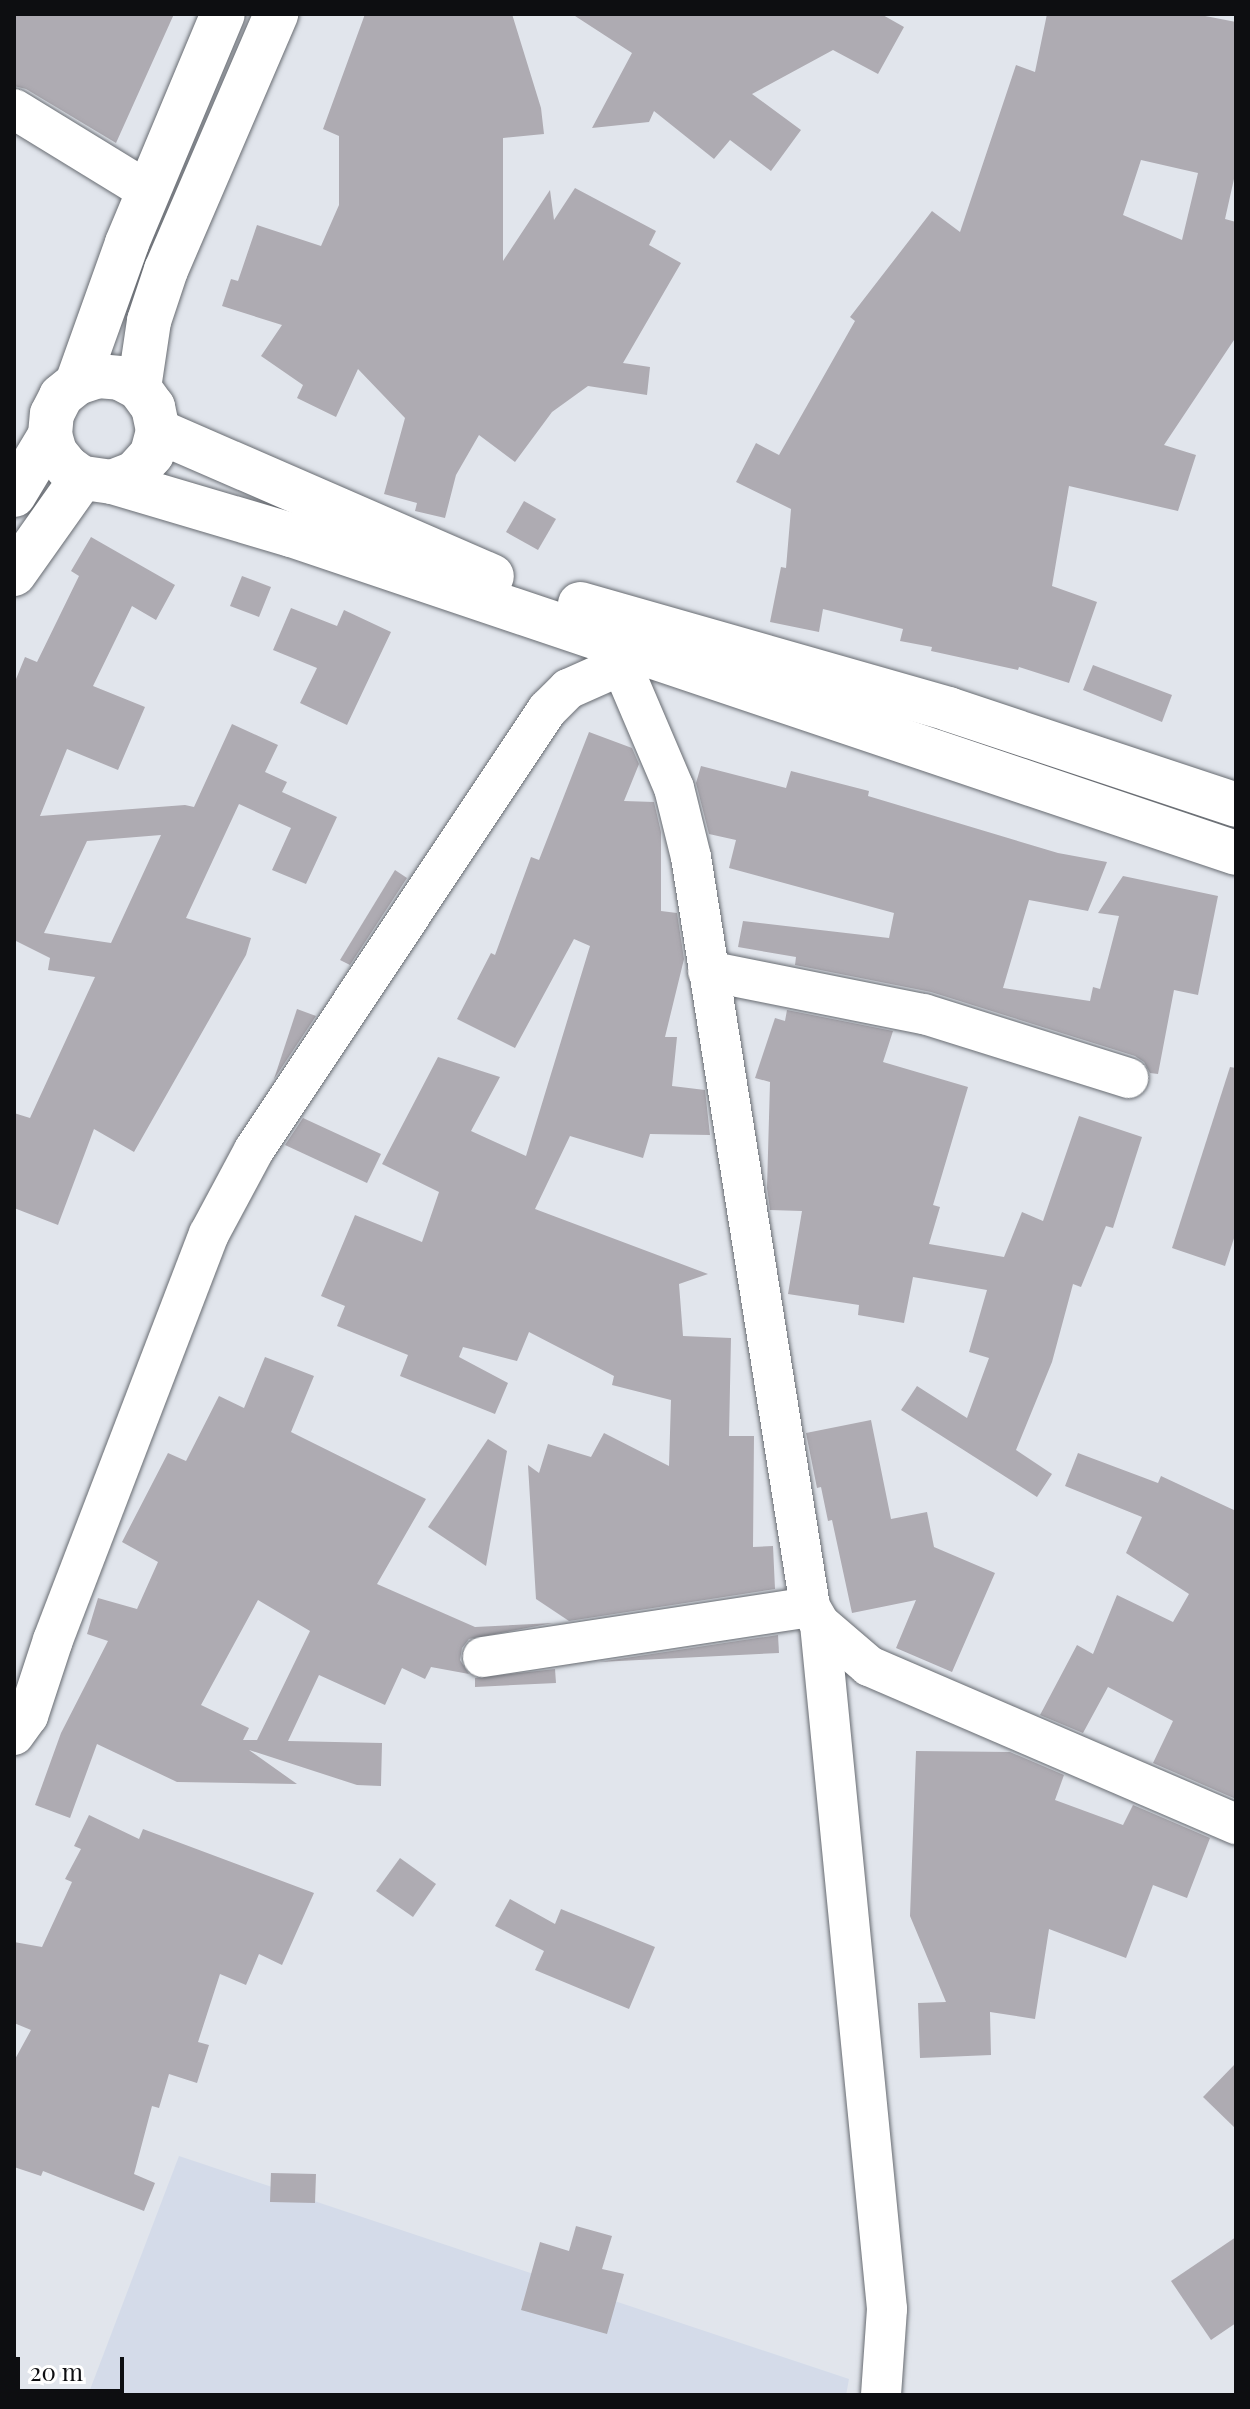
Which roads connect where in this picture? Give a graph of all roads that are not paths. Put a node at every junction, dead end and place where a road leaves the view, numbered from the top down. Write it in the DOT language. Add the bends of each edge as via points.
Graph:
graph roads {
  1 [pos="223,14"];
  2 [pos="276,14"];
  3 [pos="14,109"];
  4 [pos="148,191"];
  5 [pos="77,383"];
  6 [pos="139,388"];
  7 [pos="158,431"];
  8 [pos="50,435"];
  9 [pos="97,480"];
  10 [pos="17,484"];
  11 [pos="14,574"];
  12 [pos="617,655"];
  13 [pos="1236,805"];
  14 [pos="1236,853"];
  15 [pos="708,971"];
  16 [pos="1128,1078"];
  17 [pos="815,1616"];
  18 [pos="483,1657"];
  19 [pos="14,1735"];
  20 [pos="1236,1824"];
  21 [pos="881,2395"];
  1 -- 4 [label="main road"];
  2 -- 6 [label="main road" via="166,270 149,321"];
  3 -- 4 [label="street"];
  4 -- 5 [label="main road"];
  5 -- 6 [label="main road" via="98,376 120,378"];
  5 -- 8 [label="main road" via="61,396"];
  6 -- 7 [label="main road" via="153,407"];
  7 -- 9 [label="main road" via="152,454 135,473"];
  7 -- 13 [label="main road" via="517,586 948,709"];
  8 -- 9 [label="main road" via="67,467"];
  8 -- 10 [label="main road"];
  9 -- 11 [label="main road"];
  9 -- 12 [label="main road" via="291,535"];
  12 -- 14 [label="main road"];
  12 -- 15 [label="street" via="674,788 691,857"];
  12 -- 19 [label="street" via="547,710 254,1150 209,1234 28,1716"];
  15 -- 16 [label="street" via="924,1014"];
  15 -- 17 [label="street"];
  17 -- 18 [label="street"];
  17 -- 20 [label="street" via="869,1666"];
  17 -- 21 [label="street" via="887,2309"];
}
